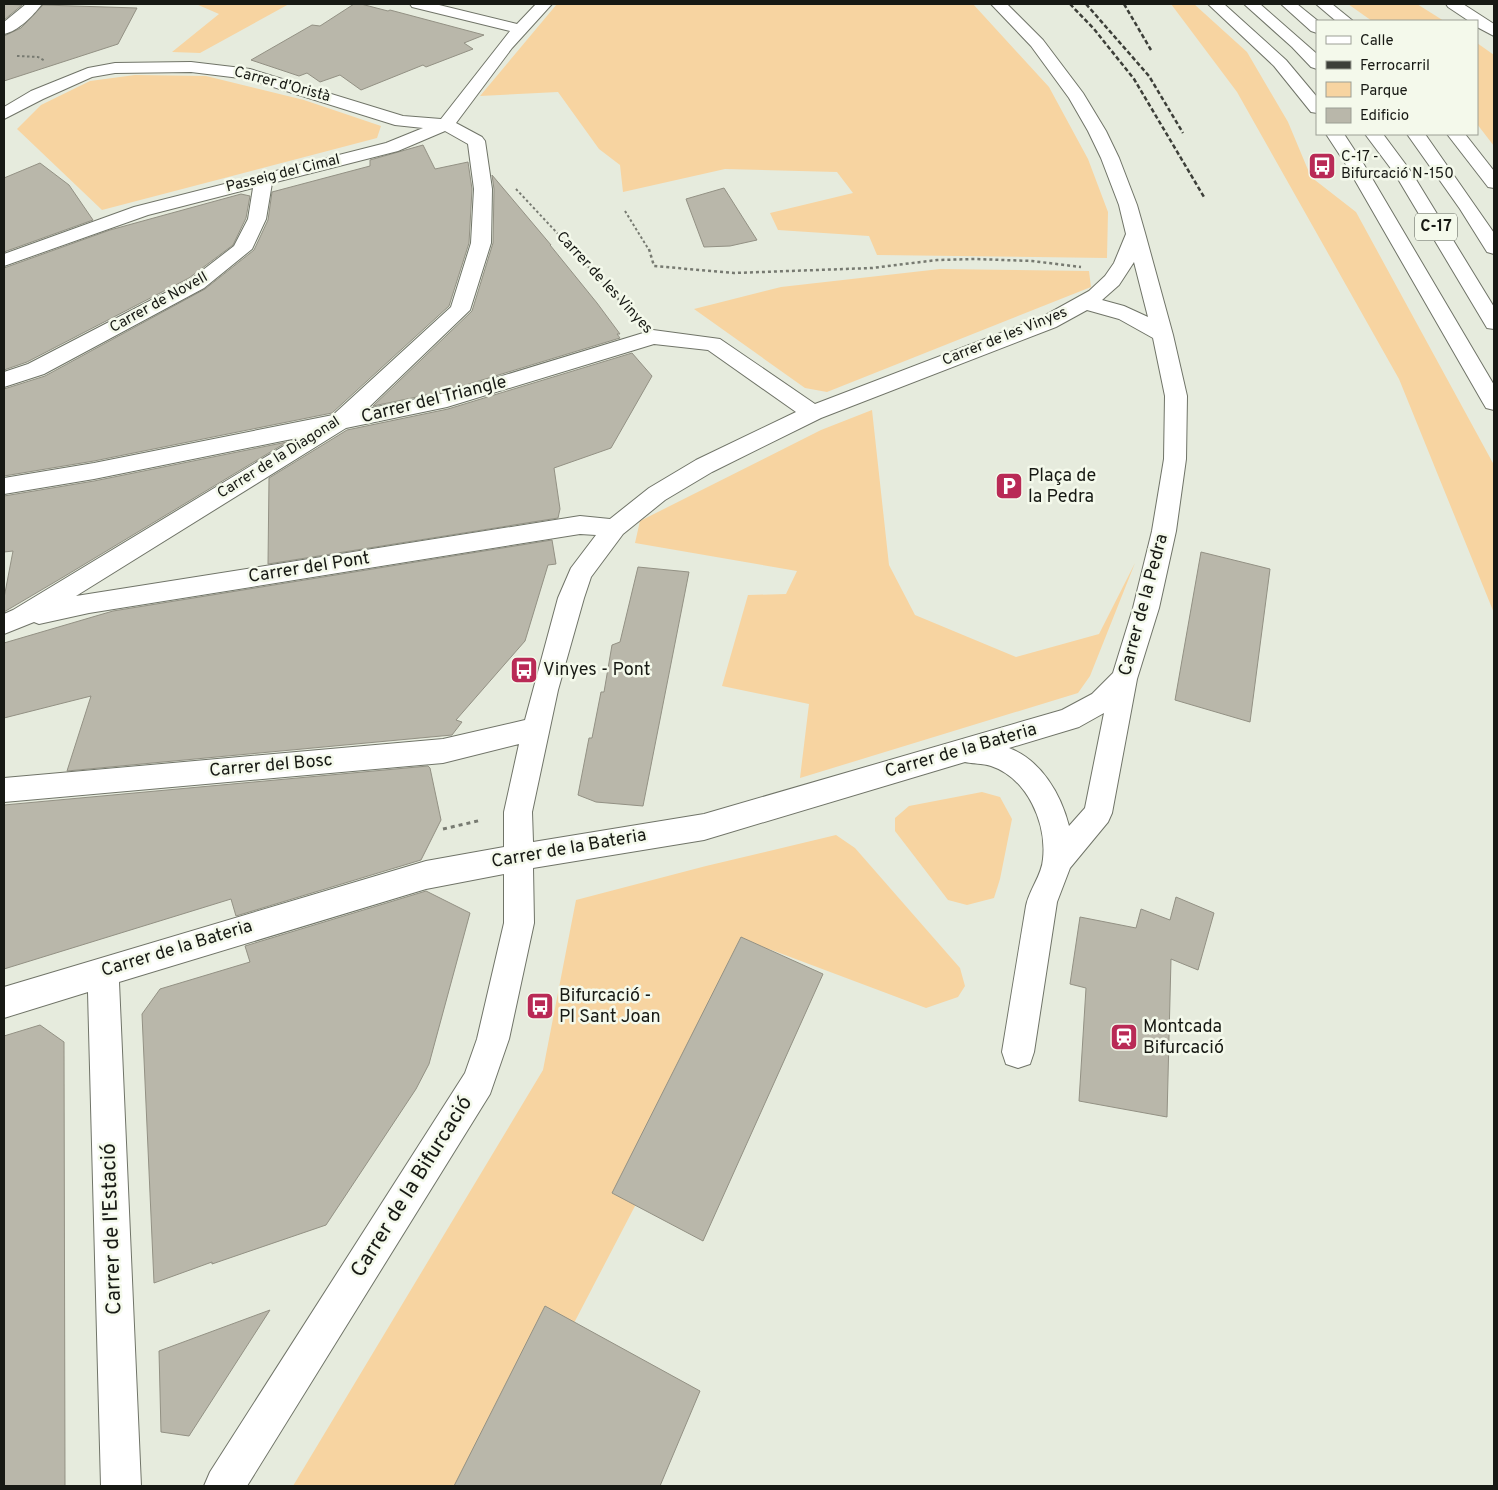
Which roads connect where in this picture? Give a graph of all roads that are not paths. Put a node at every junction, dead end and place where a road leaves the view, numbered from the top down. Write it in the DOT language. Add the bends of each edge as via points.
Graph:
graph roads {
  1 [pos="34,4"];
  2 [pos="417,4"];
  3 [pos="544,4"];
  4 [pos="999,4"];
  5 [pos="1215,4"];
  6 [pos="1251,4"];
  7 [pos="1288,4"];
  8 [pos="1324,4"];
  9 [pos="1453,4"];
  10 [pos="1344,20"];
  11 [pos="1476,20"];
  12 [pos="1478,21"];
  13 [pos="1316,27"];
  14 [pos="4,29"];
  15 [pos="520,29"];
  16 [pos="1494,32"];
  17 [pos="1316,63"];
  18 [pos="1316,107"];
  19 [pos="4,114"];
  20 [pos="446,125"];
  21 [pos="1336,135"];
  22 [pos="1375,135"];
  23 [pos="1417,135"];
  24 [pos="1457,135"];
  25 [pos="264,179"];
  26 [pos="1494,183"];
  27 [pos="1136,233"];
  28 [pos="1494,248"];
  29 [pos="4,260"];
  30 [pos="1119,272"];
  31 [pos="1151,290"];
  32 [pos="1085,303"];
  33 [pos="1494,323"];
  34 [pos="1162,336"];
  35 [pos="653,337"];
  36 [pos="4,380"];
  37 [pos="1494,403"];
  38 [pos="813,413"];
  39 [pos="338,423"];
  40 [pos="4,486"];
  41 [pos="615,528"];
  42 [pos="10,620"];
  43 [pos="1124,679"];
  44 [pos="536,729"];
  45 [pos="962,751"];
  46 [pos="4,790"];
  47 [pos="518,858"];
  48 [pos="1058,860"];
  49 [pos="103,971"];
  50 [pos="4,1002"];
  51 [pos="1018,1052"];
  52 [pos="121,1486"];
  53 [pos="224,1486"];
  1 -- 14 [label="main road"];
  2 -- 15 [label="main road"];
  3 -- 15 [label="main road"];
  4 -- 27 [label="main road, Carrer de la Pedra" via="1054,64 1077,97 1119,180"];
  5 -- 18 [label="main road" via="1280,63"];
  6 -- 17 [label="main road"];
  7 -- 13 [label="main road"];
  8 -- 10 [label="main road"];
  9 -- 11 [label="main road"];
  12 -- 16 [label="main road"];
  15 -- 20 [label="main road"];
  19 -- 20 [label="main road, Carrer d'Oristà" via="37,95 88,73 115,68 184,66 250,74 401,121"];
  20 -- 25 [label="main road, Passeig del Cimal" via="392,147"];
  20 -- 39 [label="main road, Carrer de la Diagonal" via="476,141 483,193 481,243 460,310"];
  21 -- 37 [label="main road"];
  22 -- 33 [label="main road, C-17" via="1403,173"];
  23 -- 28 [label="main road, C-17"];
  24 -- 26 [label="main road"];
  25 -- 29 [label="main road, Passeig del Cimal" via="141,211"];
  25 -- 36 [label="main road, Carrer de Novell" via="257,219 242,249 197,284 36,369"];
  27 -- 30 [label="main road, Carrer de les Vinyes"];
  27 -- 31 [label="main road, Carrer de la Pedra"];
  30 -- 31 [label="main road" via="1136,278"];
  30 -- 32 [label="main road, Carrer de les Vinyes"];
  31 -- 34 [label="main road, Carrer de la Pedra"];
  32 -- 34 [label="main road" via="1105,305 1141,320"];
  32 -- 38 [label="main road, Carrer de les Vinyes" via="1049,322"];
  34 -- 43 [label="main road, Carrer de la Pedra" via="1176,396 1174,459 1164,531 1146,608"];
  35 -- 38 [label="main road, Carrer de les Vinyes" via="713,344"];
  35 -- 39 [label="main road, Carrer del Triangle" via="447,400"];
  38 -- 41 [label="main road, Carrer de les Vinyes" via="704,466 657,494"];
  39 -- 40 [label="main road, Carrer del Triangle"];
  39 -- 42 [label="main road, Carrer de la Diagonal"];
  41 -- 42 [label="main road, Carrer del Pont" via="580,525 89,603"];
  41 -- 44 [label="main road, Carrer de les Vinyes" via="580,575"];
  43 -- 45 [label="main road, Carrer de la Bateria" via="1101,702 1069,719"];
  43 -- 48 [label="main road, Carrer de la Pedra" via="1098,813"];
  44 -- 46 [label="main road, Carrer del Bosc" via="443,751"];
  44 -- 47 [label="main road, Carrer de la Bifurcació" via="518,812"];
  45 -- 47 [label="main road, Carrer de la Bateria" via="704,827"];
  45 -- 48 [label="main road, Carrer de la Pedra" via="991,753 1011,762 1033,780 1048,802 1056,829"];
  47 -- 49 [label="main road, Carrer de la Bateria" via="426,874"];
  47 -- 53 [label="main road, Carrer de la Bifurcació" via="519,922 493,1038 478,1082"];
  48 -- 51 [label="main road, Carrer de la Pedra" via="1042,902"];
  49 -- 50 [label="main road, Carrer de la Bateria"];
  49 -- 52 [label="main road, Carrer de l'Estació"];
}
